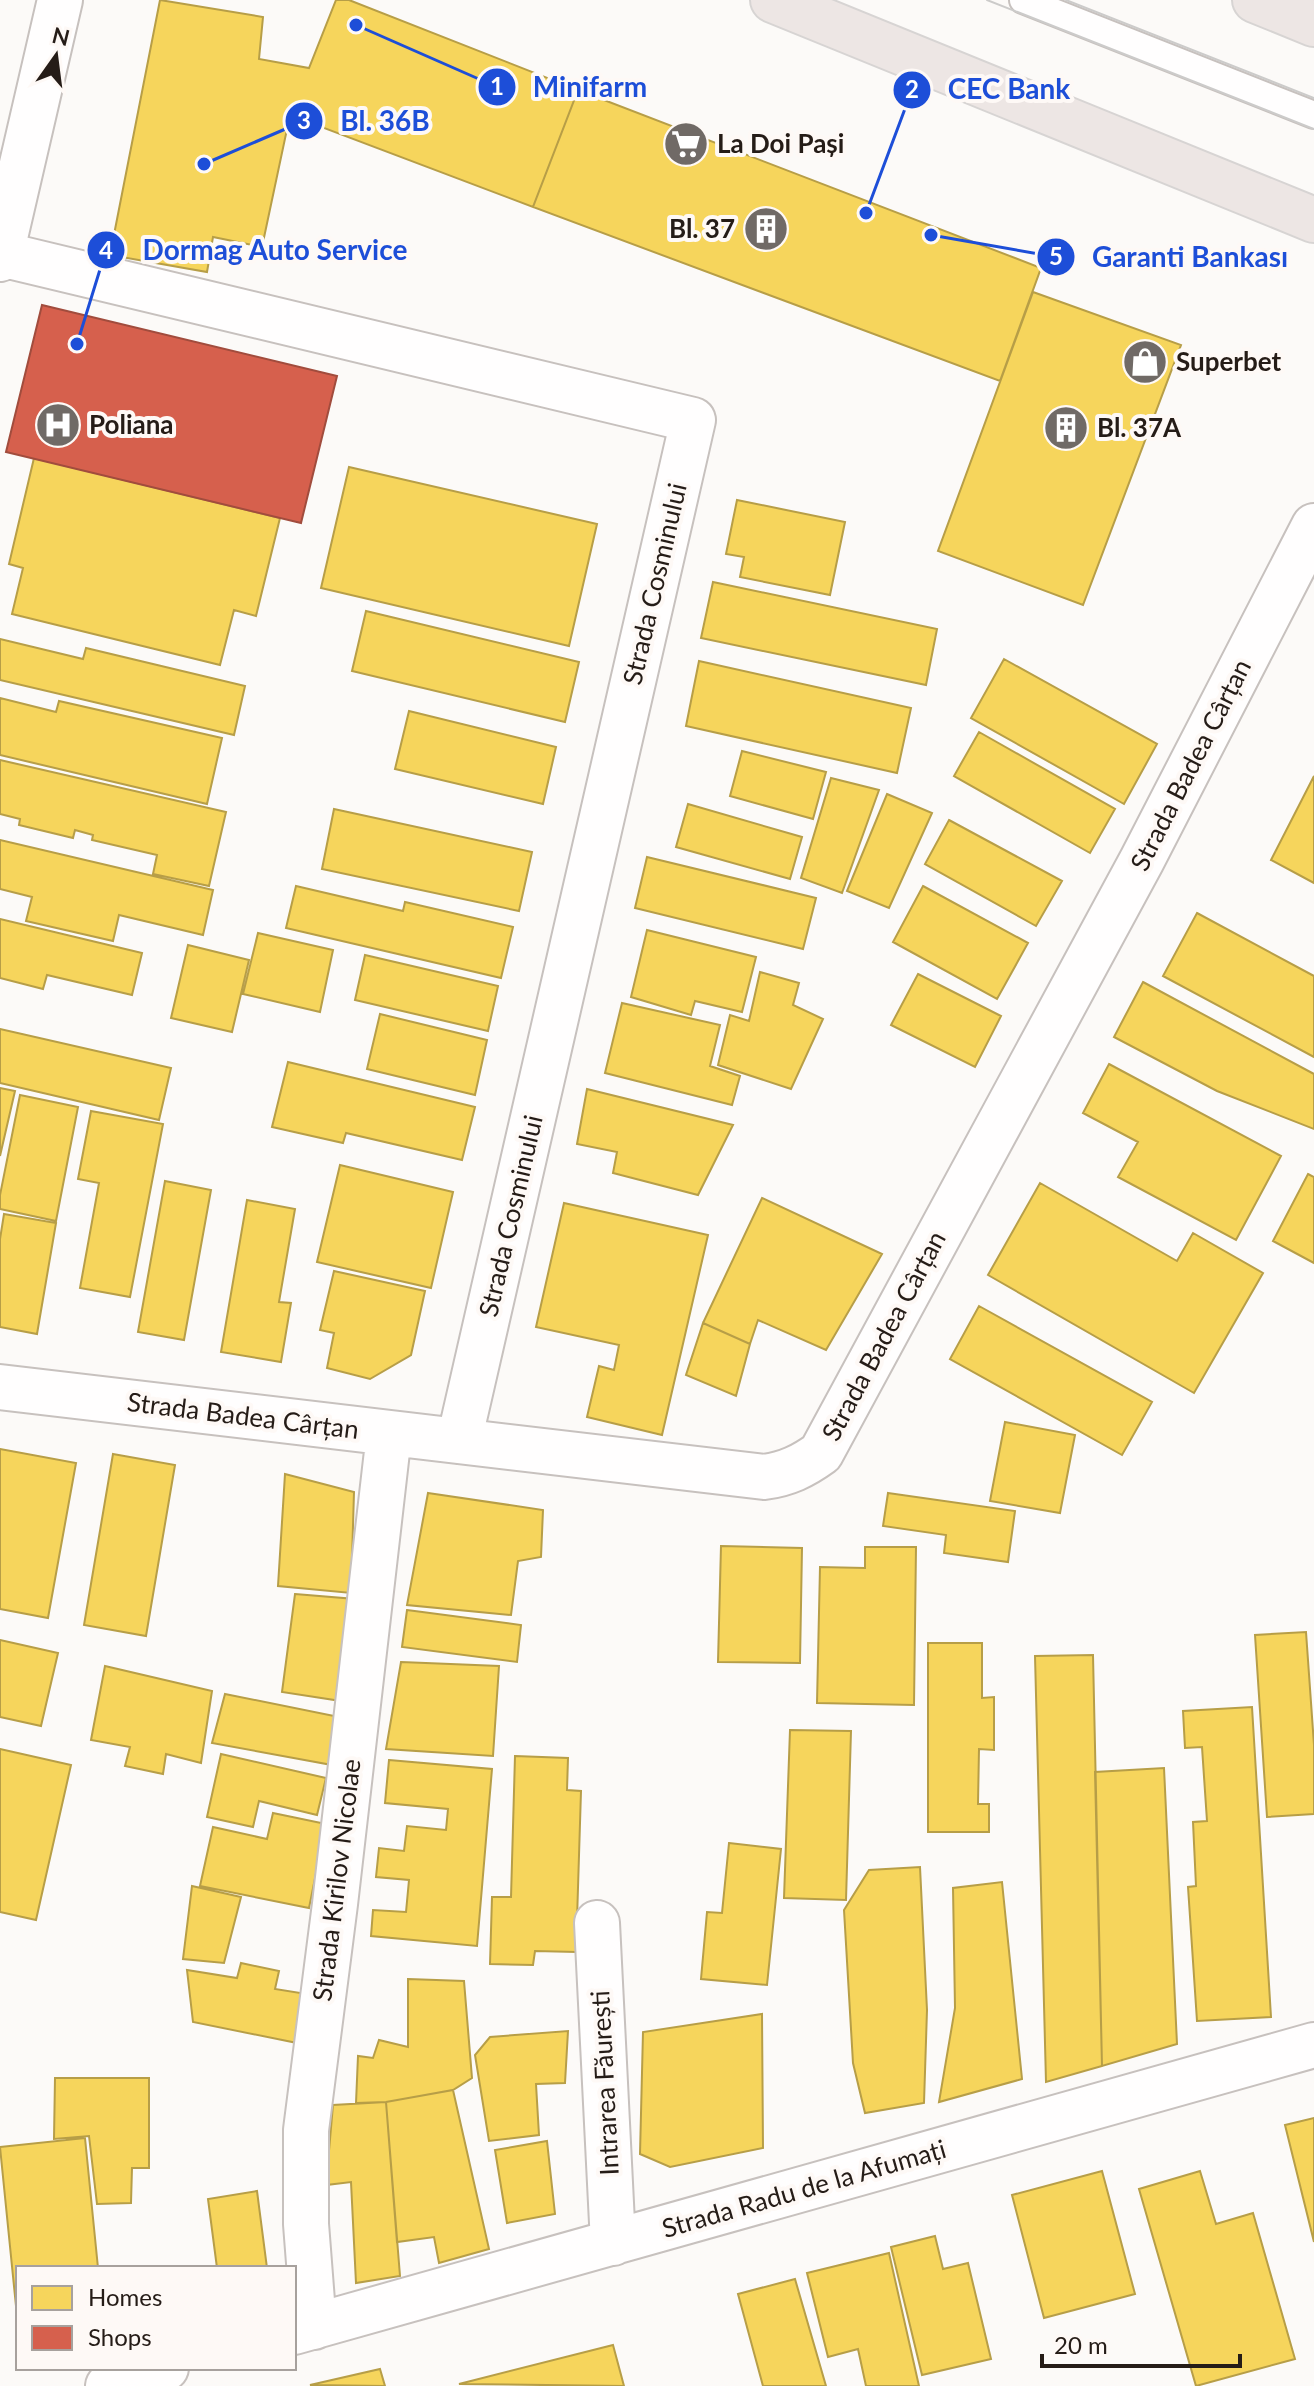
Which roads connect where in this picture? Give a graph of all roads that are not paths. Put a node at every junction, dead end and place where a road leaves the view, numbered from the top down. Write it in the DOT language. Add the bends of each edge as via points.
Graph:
graph roads {
  1 [pos="60,0"];
  2 [pos="773,0"];
  3 [pos="1023,0"];
  4 [pos="1255,0"];
  5 [pos="1314,24"];
  6 [pos="1314,115"];
  7 [pos="1314,220"];
  8 [pos="1,256"];
  9 [pos="1314,526"];
  10 [pos="0,1387"];
  11 [pos="389,1434"];
  12 [pos="459,1441"];
  13 [pos="597,1923"];
  14 [pos="1314,2045"];
  15 [pos="613,2243"];
  16 [pos="304,2329"];
  17 [pos="160,2370"];
  18 [pos="108,2386"];
  1 -- 8 [label="street"];
  2 -- 7 [label="main road"];
  3 -- 6 [label="lane"];
  4 -- 5 [label="main road"];
  8 -- 12 [label="street, Strada Cosminului" via="693,420"];
  9 -- 12 [label="street, Strada Badea Cârțan" via="1142,860 821,1453 784,1474 764,1477"];
  10 -- 11 [label="street, Strada Badea Cârțan"];
  11 -- 12 [label="street, Strada Badea Cârțan"];
  11 -- 16 [label="street, Strada Kirilov Nicolae" via="306,2130"];
  13 -- 15 [label="street, Intrarea Făurești"];
  14 -- 15 [label="street, Strada Radu de la Afumați"];
  15 -- 16 [label="street, Strada Radu de la Afumați"];
  17 -- 18 [label="street"];
}
